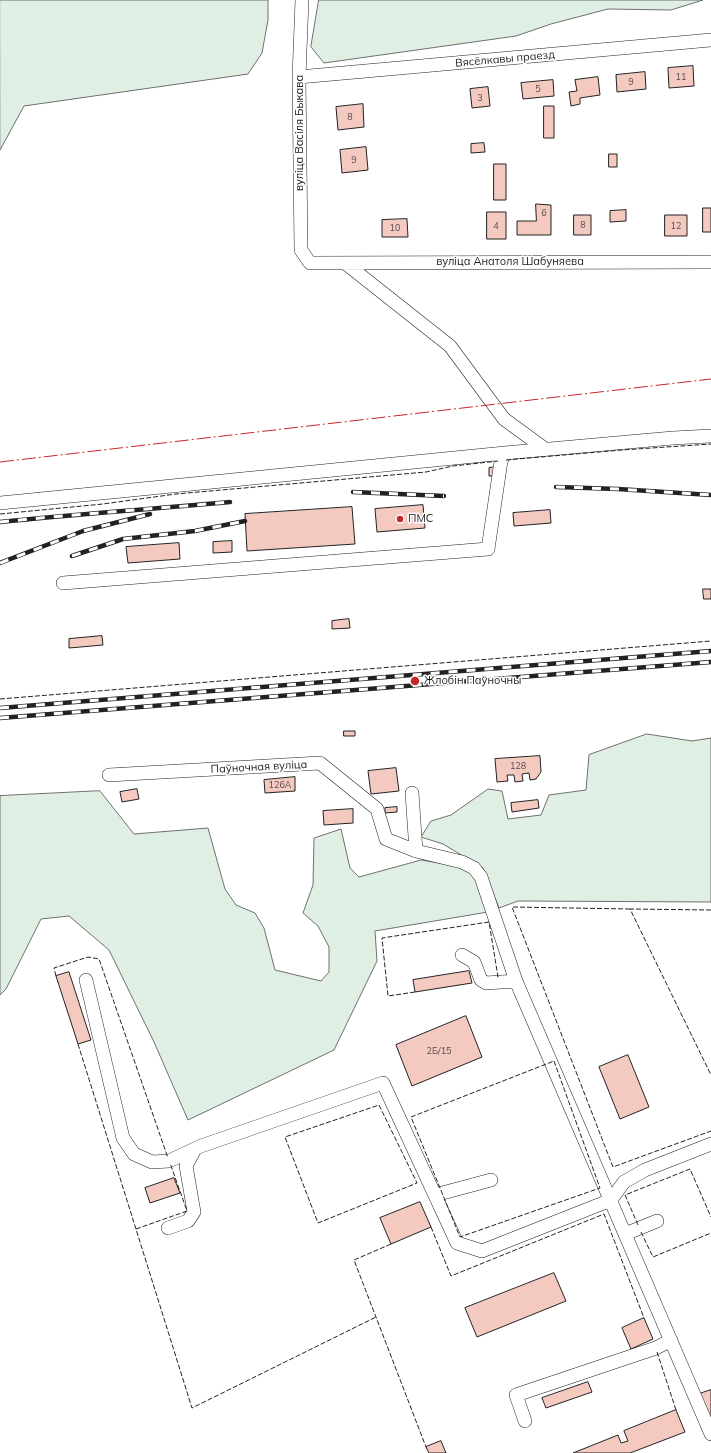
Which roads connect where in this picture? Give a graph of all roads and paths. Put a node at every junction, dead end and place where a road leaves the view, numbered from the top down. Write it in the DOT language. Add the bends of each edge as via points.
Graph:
graph roads {
  1 [pos="302,0"];
  2 [pos="711,40"];
  3 [pos="299,77"];
  4 [pos="711,262"];
  5 [pos="310,263"];
  6 [pos="345,263"];
  7 [pos="711,436"];
  8 [pos="545,449"];
  9 [pos="505,453"];
  10 [pos="0,504"];
  11 [pos="64,583"];
  12 [pos="110,775"];
  13 [pos="412,793"];
  14 [pos="416,851"];
  15 [pos="462,955"];
  16 [pos="86,980"];
  17 [pos="516,981"];
  18 [pos="711,1144"];
  19 [pos="195,1149"];
  20 [pos="491,1180"];
  21 [pos="435,1195"];
  22 [pos="611,1200"];
  23 [pos="657,1221"];
  24 [pos="168,1228"];
  25 [pos="625,1234"];
  26 [pos="671,1340"];
  27 [pos="525,1422"];
  28 [pos="711,1434"];
  1 -- 3 [label="street, вуліца Васіля Быкава"];
  2 -- 3 [label="street, Вясёлкавы праезд"];
  3 -- 5 [label="street, вуліца Васіля Быкава" via="301,250"];
  4 -- 6 [label="street, вуліца Анатоля Шабуняева"];
  5 -- 6 [label="street, вуліца Анатоля Шабуняева"];
  6 -- 8 [label="street" via="450,346 504,419"];
  7 -- 8 [label="street"];
  8 -- 9 [label="street"];
  9 -- 10 [label="street"];
  9 -- 11 [label="street" via="501,461 488,549"];
  12 -- 14 [label="street, Паўночная вуліца" via="320,763 377,809 386,839"];
  13 -- 14 [label="street"];
  14 -- 17 [label="street" via="462,862 474,868 481,876"];
  15 -- 17 [label="street" via="474,962 481,980 486,983"];
  16 -- 19 [label="street" via="123,1138 134,1154 152,1162 169,1160"];
  17 -- 22 [label="street"];
  18 -- 22 [label="street" via="640,1173 624,1182"];
  19 -- 21 [label="street" via="383,1083"];
  19 -- 24 [label="street" via="186,1166 194,1212 188,1221"];
  20 -- 21 [label="street"];
  21 -- 22 [label="street" via="457,1243 482,1251"];
  22 -- 25 [label="street"];
  23 -- 25 [label="street"];
  25 -- 26 [label="street"];
  26 -- 27 [label="street" via="656,1348 516,1395"];
  26 -- 28 [label="street"];
}
